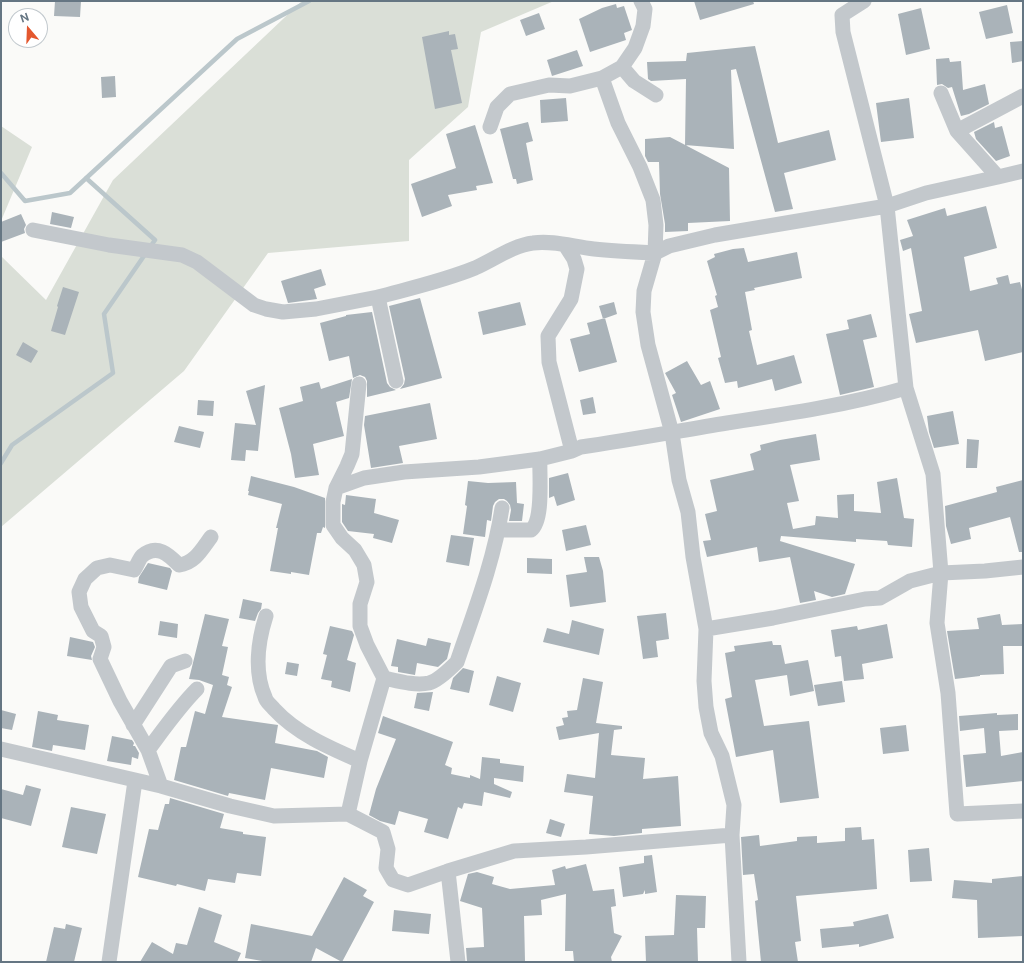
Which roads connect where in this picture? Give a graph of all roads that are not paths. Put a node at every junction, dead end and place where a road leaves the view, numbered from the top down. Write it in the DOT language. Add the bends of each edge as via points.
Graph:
graph roads {
  1 [pos="641,1"];
  2 [pos="864,1"];
  3 [pos="622,67"];
  4 [pos="602,78"];
  5 [pos="941,93"];
  6 [pos="656,95"];
  7 [pos="1023,96"];
  8 [pos="490,127"];
  9 [pos="958,131"];
  10 [pos="1023,171"];
  11 [pos="998,177"];
  12 [pos="887,206"];
  13 [pos="33,230"];
  14 [pos="565,245"];
  15 [pos="655,253"];
  16 [pos="378,297"];
  17 [pos="396,381"];
  18 [pos="359,384"];
  19 [pos="906,388"];
  20 [pos="672,433"];
  21 [pos="572,451"];
  22 [pos="540,459"];
  23 [pos="336,488"];
  24 [pos="502,508"];
  25 [pos="498,530"];
  26 [pos="211,537"];
  27 [pos="1023,567"];
  28 [pos="941,573"];
  29 [pos="266,616"];
  30 [pos="706,629"];
  31 [pos="186,661"];
  32 [pos="384,678"];
  33 [pos="197,689"];
  34 [pos="133,725"];
  35 [pos="1,749"];
  36 [pos="148,750"];
  37 [pos="360,761"];
  38 [pos="135,780"];
  39 [pos="161,786"];
  40 [pos="1023,811"];
  41 [pos="348,814"];
  42 [pos="732,835"];
  43 [pos="448,871"];
  44 [pos="110,962"];
  45 [pos="458,962"];
  46 [pos="739,962"];
  1 -- 3 [label="street" via="645,9 643,26 635,48"];
  2 -- 12 [label="street" via="842,16 843,32"];
  3 -- 4 [label="street"];
  3 -- 6 [label="street" via="634,81"];
  4 -- 8 [label="street" via="570,86 549,85 510,94 497,107"];
  4 -- 15 [label="street" via="618,124 653,200 656,226"];
  5 -- 9 [label="street"];
  7 -- 9 [label="street"];
  9 -- 11 [label="street"];
  10 -- 11 [label="street"];
  11 -- 12 [label="street" via="926,193"];
  12 -- 15 [label="street" via="715,235 669,246"];
  12 -- 19 [label="street"];
  13 -- 16 [label="street" via="109,245 182,255 197,262 254,304 266,309 282,312 316,309"];
  14 -- 15 [label="street"];
  14 -- 16 [label="street" via="545,242 521,245 457,275"];
  14 -- 21 [label="street" via="574,259 576,269 571,299 548,336 549,362"];
  15 -- 20 [label="street" via="644,291 643,312 648,345"];
  16 -- 17 [label="street"];
  18 -- 23 [label="street" via="352,454"];
  19 -- 20 [label="street" via="875,397"];
  19 -- 28 [label="street" via="933,474"];
  20 -- 21 [label="street" via="581,447"];
  20 -- 30 [label="street" via="679,480 688,512"];
  21 -- 22 [label="street"];
  22 -- 23 [label="street" via="479,467 404,472 364,478"];
  22 -- 25 [label="street" via="540,498 534,527 531,530"];
  23 -- 32 [label="street" via="332,525 355,550 364,565 367,582 360,604 360,626"];
  24 -- 25 [label="street"];
  25 -- 32 [label="street" via="457,662 430,683"];
  26 -- 34 [label="street" via="196,558 187,564 179,566 166,553 159,550 151,552 142,556 134,570 110,565 97,568 85,579 79,592 81,607 94,631 101,636 104,647 100,659"];
  27 -- 28 [label="street"];
  28 -- 30 [label="street" via="910,580 880,598"];
  28 -- 40 [label="street" via="937,623 948,692 957,814"];
  29 -- 37 [label="street" via="260,636 259,678 265,699 285,720 326,746"];
  30 -- 42 [label="street" via="706,707 711,733 722,756 734,805"];
  31 -- 34 [label="street" via="171,666"];
  32 -- 37 [label="street"];
  33 -- 36 [label="street" via="182,704"];
  34 -- 36 [label="street"];
  35 -- 38 [label="street"];
  36 -- 39 [label="street"];
  37 -- 41 [label="street"];
  38 -- 39 [label="street"];
  38 -- 44 [label="street"];
  39 -- 41 [label="street" via="274,816"];
  41 -- 43 [label="street" via="383,832 388,849 386,868 394,880 408,885"];
  42 -- 43 [label="street" via="514,851"];
  42 -- 46 [label="street"];
  43 -- 45 [label="street"];
}
